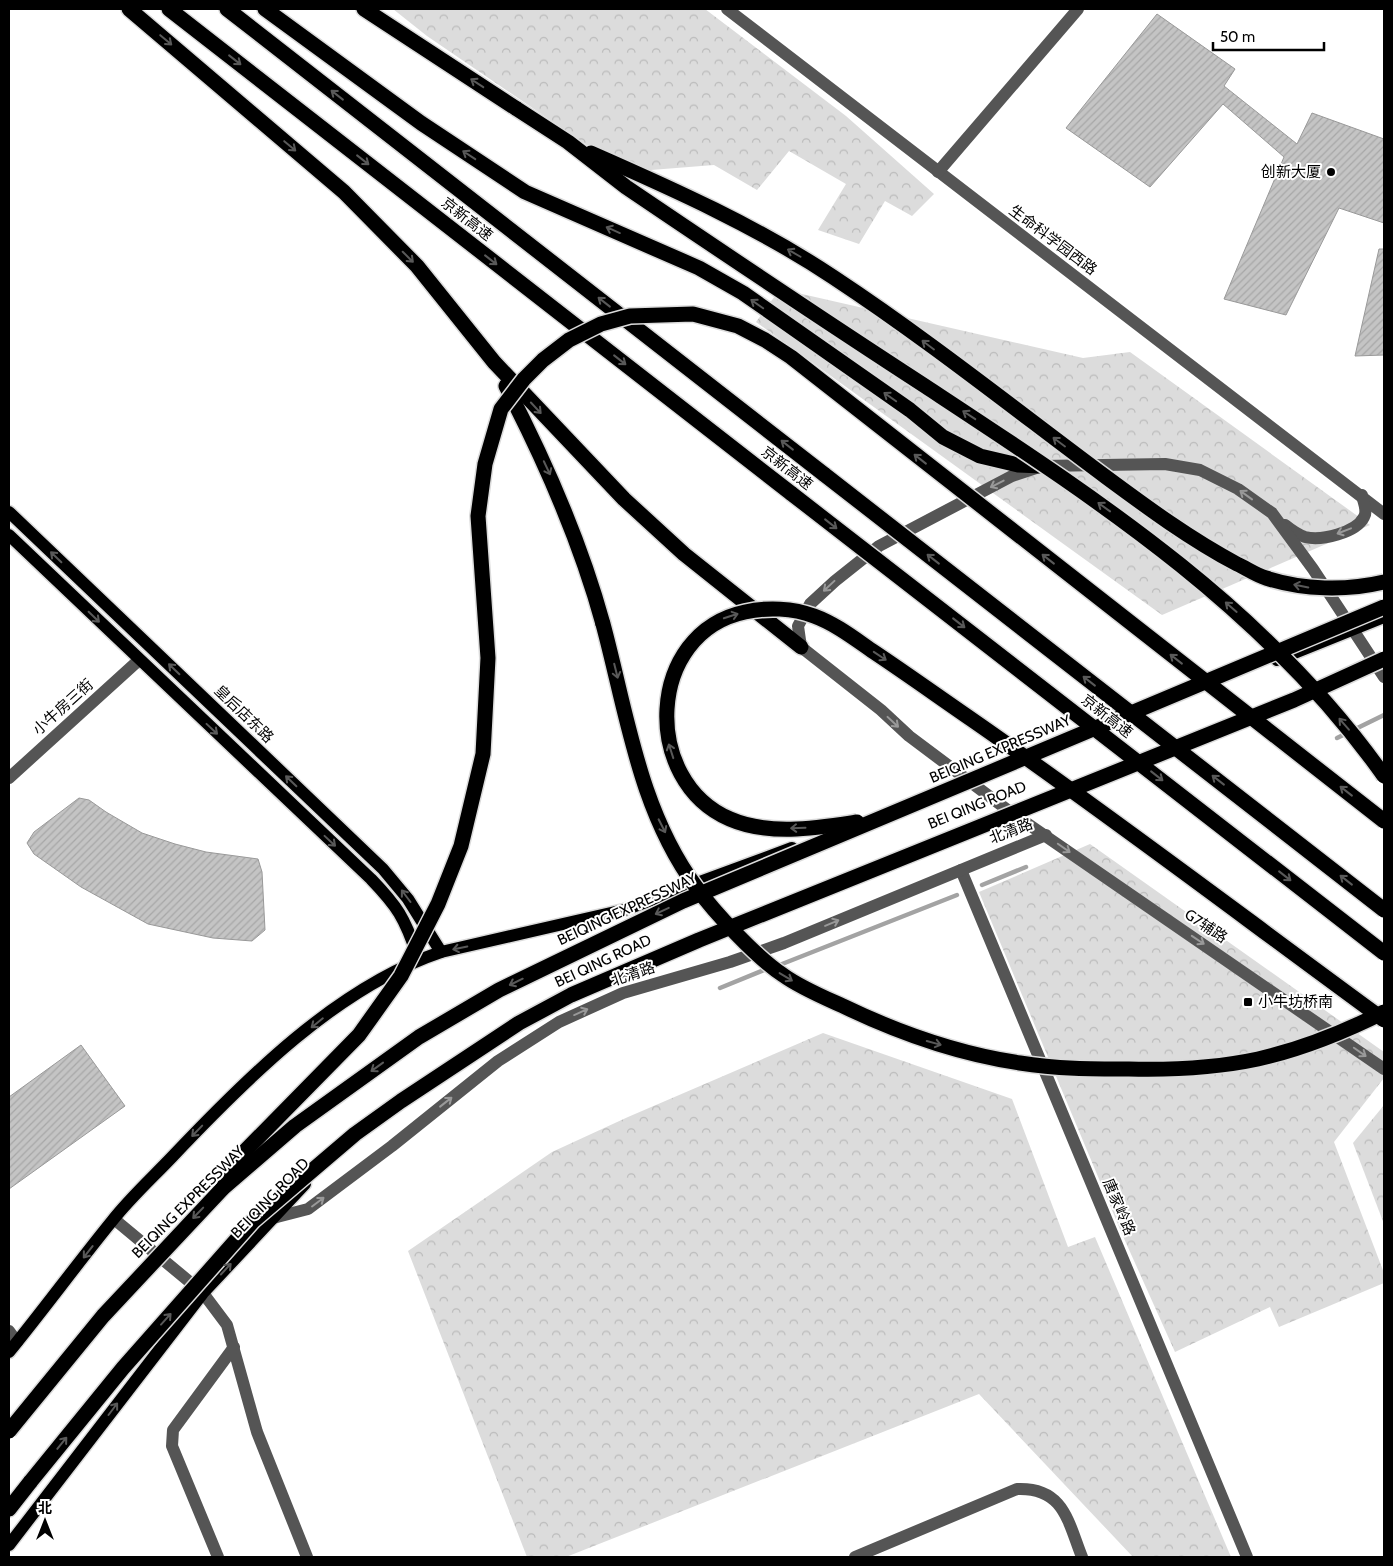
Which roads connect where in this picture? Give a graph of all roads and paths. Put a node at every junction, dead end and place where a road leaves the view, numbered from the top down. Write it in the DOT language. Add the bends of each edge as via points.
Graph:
graph roads {
  1 [pos="129,9"];
  2 [pos="169,9"];
  3 [pos="227,9"];
  4 [pos="265,9"];
  5 [pos="364,9"];
  6 [pos="727,9"];
  7 [pos="1078,9"];
  8 [pos="568,142"];
  9 [pos="938,172"];
  10 [pos="494,362"];
  11 [pos="1042,466"];
  12 [pos="1362,495"];
  13 [pos="9,512"];
  14 [pos="1272,513"];
  15 [pos="1384,514"];
  16 [pos="9,535"];
  17 [pos="1384,582"];
  18 [pos="1384,607"];
  19 [pos="1384,617"];
  20 [pos="1354,629"];
  21 [pos="800,647"];
  22 [pos="1381,659"];
  23 [pos="139,660"];
  24 [pos="1384,676"];
  25 [pos="1384,776"];
  26 [pos="9,778"];
  27 [pos="972,783"];
  28 [pos="1009,810"];
  29 [pos="881,818"];
  30 [pos="1384,821"];
  31 [pos="1046,835"];
  32 [pos="961,870"];
  33 [pos="1384,910"];
  34 [pos="441,952"];
  35 [pos="1384,953"];
  36 [pos="418,960"];
  37 [pos="1384,1012"];
  38 [pos="1384,1020"];
  39 [pos="1384,1068"];
  40 [pos="223,1188"];
  41 [pos="273,1218"];
  42 [pos="114,1219"];
  43 [pos="203,1293"];
  44 [pos="9,1331"];
  45 [pos="13,1347"];
  46 [pos="234,1347"];
  47 [pos="9,1431"];
  48 [pos="9,1509"];
  49 [pos="9,1545"];
  50 [pos="218,1557"];
  51 [pos="307,1557"];
  52 [pos="855,1557"];
  53 [pos="1082,1557"];
  54 [pos="1247,1557"];
  1 -- 10 [label="highway, one-way" via="344,192 417,266"];
  2 -- 35 [label="highway, 京新高速, one-way, bridge"];
  33 -- 3 [label="highway, 京新高速, one-way, bridge"];
  11 -- 4 [label="highway, one-way" via="1018,465 980,456 943,437 910,410 742,293 699,268 525,192 421,123"];
  8 -- 5 [label="highway, one-way, bridge"];
  6 -- 9 [label="street, 生命科学园西路"];
  7 -- 9 [label="street"];
  17 -- 8 [label="highway, one-way, bridge" via="1308,588 1264,578 1224,557 1167,522 834,277 669,187"];
  25 -- 8 [label="highway, one-way, bridge" via="1338,717 1257,629 1203,582 1082,491 626,187"];
  9 -- 12 [label="street, 生命科学园西路"];
  10 -- 21 [label="highway, one-way" via="624,499 684,554"];
  10 -- 37 [label="highway, one-way, bridge" via="533,439 589,572 634,751 647,792 676,854 696,887 744,940 782,975 870,1019 921,1039 1020,1063 1077,1069 1154,1069 1257,1059 1311,1044"];
  14 -- 11 [label="street, one-way" via="1238,489 1200,470 1165,464"];
  11 -- 21 [label="street, one-way" via="1012,476 879,546 810,604 798,626"];
  12 -- 14 [label="street, one-way" via="1366,511 1364,518 1356,526 1326,538 1304,537"];
  12 -- 15 [label="street, 生命科学园西路"];
  34 -- 13 [label="main road, 皇后店东路, one-way" via="408,899 383,868"];
  14 -- 20 [label="street"];
  16 -- 23 [label="main road, one-way"];
  18 -- 29 [label="highway, BEIQING EXPRESSWAY, bridge"];
  19 -- 20 [label="main road, BEI QING ROAD"];
  20 -- 22 [label="street"];
  20 -- 27 [label="main road, BEI QING ROAD"];
  21 -- 27 [label="street, G7辅路, one-way"];
  22 -- 24 [label="street"];
  22 -- 28 [label="main road, BEI QING ROAD"];
  48 -- 22 [label="highway, one-way, bridge" via="123,1368 253,1222 355,1134 519,1023 571,995 690,944 1294,700"];
  23 -- 26 [label="street, 小牛房三街"];
  23 -- 36 [label="main road, one-way" via="395,904 409,930"];
  27 -- 28 [label="street, G7辅路"];
  27 -- 34 [label="main road, BEI QING ROAD, one-way" via="624,910"];
  28 -- 31 [label="street, G7辅路"];
  28 -- 41 [label="main road, BEI QING ROAD" via="698,936 582,987 518,1020 455,1060 383,1116 319,1170"];
  29 -- 38 [label="highway, one-way, bridge" via="820,827 752,826 729,819 701,800 685,782 676,764 665,720 672,676 700,634 724,618 774,609 813,616 842,630 992,734"];
  29 -- 40 [label="highway, BEIQING EXPRESSWAY, one-way, bridge" via="683,901 499,990 420,1037 295,1126"];
  30 -- 40 [label="highway, one-way, bridge" via="791,357 765,340 738,326 693,314 630,316 601,324 569,340 524,379 501,410 485,464 478,516 488,658 483,754 461,846 438,904 401,976 359,1035 244,1152"];
  31 -- 32 [label="street, 北清路"];
  31 -- 39 [label="street, G7辅路, one-way"];
  41 -- 32 [label="street, 北清路, one-way" via="308,1209 498,1061 559,1022 623,993 784,943"];
  32 -- 54 [label="street, 唐家岭路"];
  34 -- 36 [label="main road, BEI QING ROAD"];
  36 -- 42 [label="main road, BEI QING ROAD, one-way" via="375,983 289,1045 207,1120"];
  40 -- 47 [label="highway, BEIQING EXPRESSWAY, one-way, bridge" via="103,1316"];
  43 -- 41 [label="main road, BEI QING ROAD, one-way"];
  42 -- 43 [label="street"];
  42 -- 45 [label="main road, BEI QING ROAD, one-way"];
  43 -- 46 [label="street" via="228,1325"];
  49 -- 43 [label="main road, BEI QING ROAD, one-way"];
  44 -- 45 [label="street"];
  46 -- 50 [label="street" via="173,1430 172,1446"];
  46 -- 51 [label="street" via="257,1432"];
  52 -- 53 [label="street" via="1017,1490 1032,1489 1061,1505"];
}
